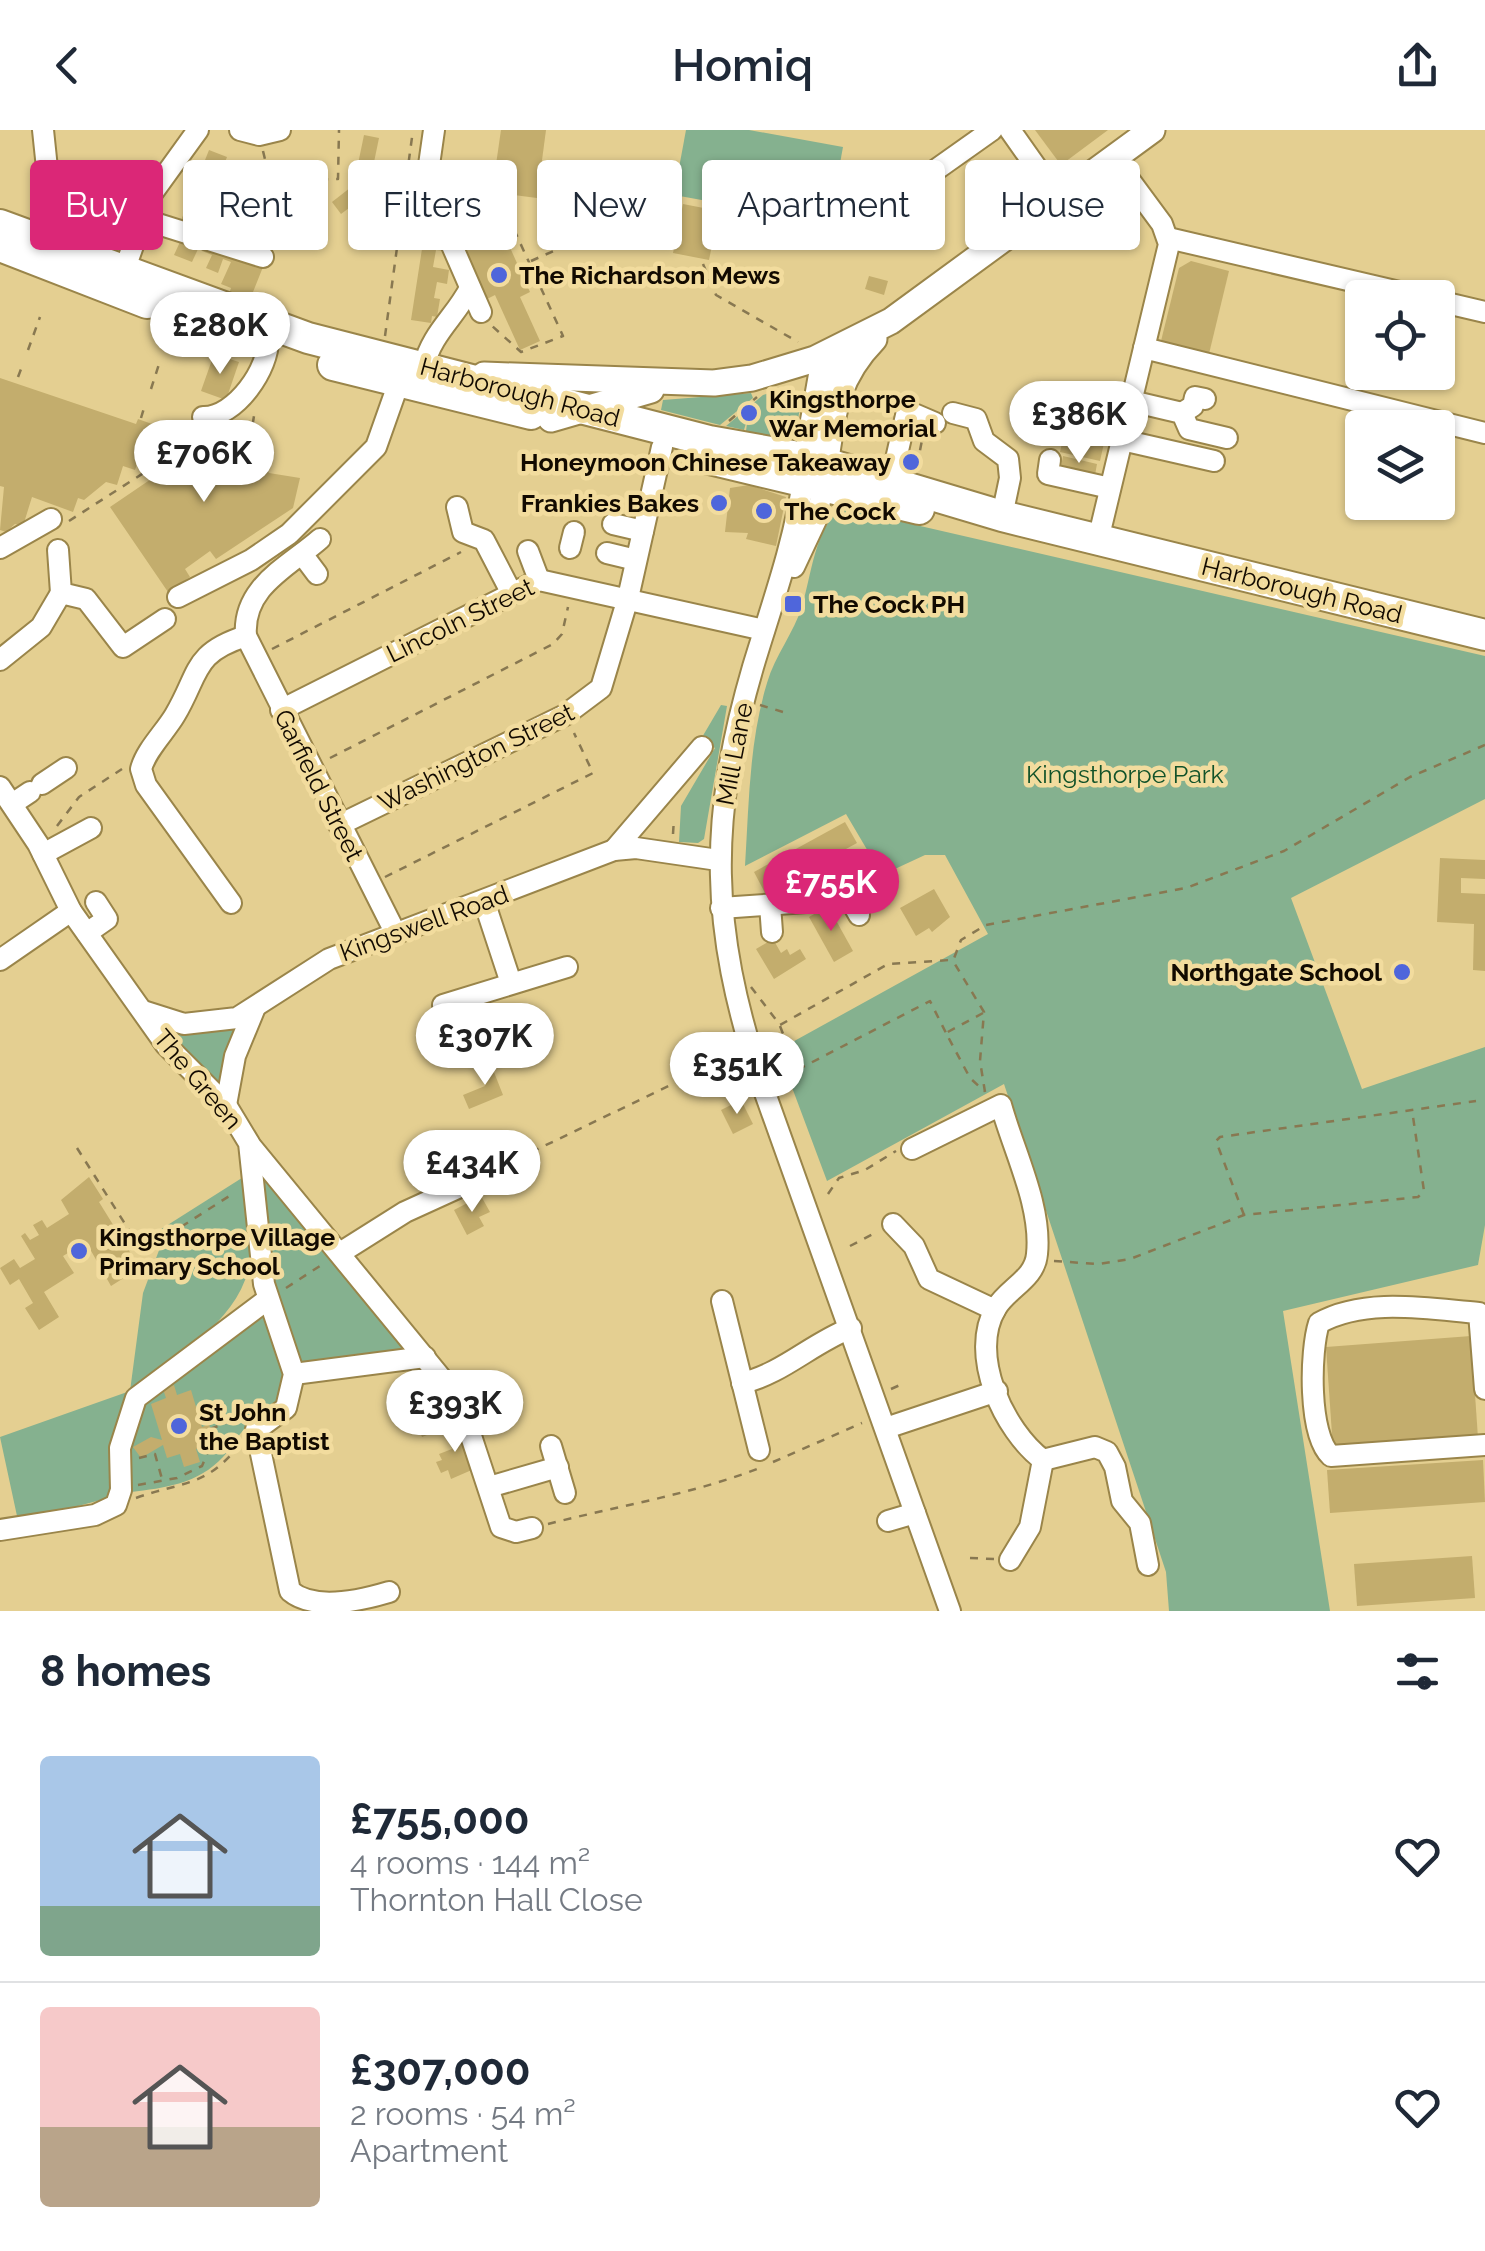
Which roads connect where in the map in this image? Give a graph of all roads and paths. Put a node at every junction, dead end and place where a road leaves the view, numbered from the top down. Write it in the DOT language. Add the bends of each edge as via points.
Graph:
graph roads {
  1 [pos="43,130"];
  2 [pos="198,130"];
  3 [pos="280,130"];
  4 [pos="339,130"];
  5 [pos="413,130"];
  6 [pos="434,130"];
  7 [pos="992,130"];
  8 [pos="1010,130"];
  9 [pos="1152,130"];
  10 [pos="249,132"];
  11 [pos="1114,158"];
  12 [pos="46,160"];
  13 [pos="430,160"];
  14 [pos="1031,160"];
  15 [pos="1111,160"];
  16 [pos="945,163"];
  17 [pos="163,174"];
  18 [pos="0,225"];
  19 [pos="163,226"];
  20 [pos="30,228"];
  21 [pos="517,235"];
  22 [pos="1168,238"];
  23 [pos="0,246"];
  24 [pos="82,250"];
  25 [pos="131,250"];
  26 [pos="454,250"];
  27 [pos="557,250"];
  28 [pos="987,250"];
  29 [pos="263,257"];
  30 [pos="530,262"];
  31 [pos="0,264"];
  32 [pos="703,264"];
  33 [pos="70,273"];
  34 [pos="120,280"];
  35 [pos="1348,280"];
  36 [pos="470,288"];
  37 [pos="1455,304"];
  38 [pos="219,309"];
  39 [pos="480,312"];
  40 [pos="1485,312"];
  41 [pos="40,317"];
  42 [pos="891,321"];
  43 [pos="171,330"];
  44 [pos="384,342"];
  45 [pos="166,346"];
  46 [pos="268,348"];
  47 [pos="1144,348"];
  48 [pos="28,350"];
  49 [pos="836,350"];
  50 [pos="791,351"];
  51 [pos="160,361"];
  52 [pos="23,364"];
  53 [pos="368,374"];
  54 [pos="412,374"];
  55 [pos="464,375"];
  56 [pos="18,377"];
  57 [pos="675,384"];
  58 [pos="150,390"];
  59 [pos="762,393"];
  60 [pos="1205,399"];
  61 [pos="1131,401"];
  62 [pos="144,408"];
  63 [pos="590,410"];
  64 [pos="1353,410"];
  65 [pos="1182,413"];
  66 [pos="386,415"];
  67 [pos="141,418"];
  68 [pos="551,420"];
  69 [pos="208,422"];
  70 [pos="937,424"];
  71 [pos="1455,429"];
  72 [pos="1485,433"];
  73 [pos="715,434"];
  74 [pos="1227,438"];
  75 [pos="1122,440"];
  76 [pos="662,447"];
  77 [pos="1050,460"];
  78 [pos="1214,461"];
  79 [pos="903,476"];
  80 [pos="808,481"];
  81 [pos="1110,488"];
  82 [pos="457,507"];
  83 [pos="1002,516"];
  84 [pos="57,522"];
  85 [pos="613,524"];
  86 [pos="643,531"];
  87 [pos="320,539"];
  88 [pos="484,540"];
  89 [pos="1098,540"];
  90 [pos="0,548"];
  91 [pos="58,550"];
  92 [pos="528,552"];
  93 [pos="302,554"];
  94 [pos="607,554"];
  95 [pos="636,560"];
  96 [pos="569,563"];
  97 [pos="317,574"];
  98 [pos="539,580"];
  99 [pos="511,592"];
  100 [pos="62,593"];
  101 [pos="178,597"];
  102 [pos="628,598"];
  103 [pos="165,619"];
  104 [pos="761,629"];
  105 [pos="1485,635"];
  106 [pos="246,636"];
  107 [pos="255,658"];
  108 [pos="0,660"];
  109 [pos="759,704"];
  110 [pos="282,710"];
  111 [pos="783,712"];
  112 [pos="565,715"];
  113 [pos="1485,745"];
  114 [pos="702,747"];
  115 [pos="144,760"];
  116 [pos="66,768"];
  117 [pos="310,768"];
  118 [pos="6,796"];
  119 [pos="674,818"];
  120 [pos="339,825"];
  121 [pos="55,828"];
  122 [pos="92,828"];
  123 [pos="672,840"];
  124 [pos="614,850"];
  125 [pos="43,854"];
  126 [pos="718,860"];
  127 [pos="863,874"];
  128 [pos="370,884"];
  129 [pos="842,885"];
  130 [pos="484,901"];
  131 [pos="96,902"];
  132 [pos="231,903"];
  133 [pos="770,905"];
  134 [pos="721,908"];
  135 [pos="71,911"];
  136 [pos="859,915"];
  137 [pos="395,932"];
  138 [pos="772,932"];
  139 [pos="87,934"];
  140 [pos="0,960"];
  141 [pos="952,960"];
  142 [pos="567,967"];
  143 [pos="511,984"];
  144 [pos="745,988"];
  145 [pos="442,1005"];
  146 [pos="142,1010"];
  147 [pos="254,1010"];
  148 [pos="984,1012"];
  149 [pos="780,1025"];
  150 [pos="946,1033"];
  151 [pos="738,1052"];
  152 [pos="1476,1101"];
  153 [pos="226,1105"];
  154 [pos="1412,1110"];
  155 [pos="249,1143"];
  156 [pos="77,1148"];
  157 [pos="912,1149"];
  158 [pos="473,1180"];
  159 [pos="255,1187"];
  160 [pos="828,1194"];
  161 [pos="1244,1215"];
  162 [pos="892,1224"];
  163 [pos="850,1246"];
  164 [pos="340,1253"];
  165 [pos="1037,1260"];
  166 [pos="268,1300"];
  167 [pos="722,1301"];
  168 [pos="995,1310"];
  169 [pos="850,1328"];
  170 [pos="425,1357"];
  171 [pos="294,1374"];
  172 [pos="742,1383"];
  173 [pos="900,1386"];
  174 [pos="890,1389"];
  175 [pos="1485,1389"];
  176 [pos="997,1391"];
  177 [pos="865,1422"];
  178 [pos="212,1428"];
  179 [pos="886,1428"];
  180 [pos="256,1430"];
  181 [pos="1485,1445"];
  182 [pos="551,1446"];
  183 [pos="759,1450"];
  184 [pos="134,1451"];
  185 [pos="1043,1460"];
  186 [pos="558,1467"];
  187 [pos="162,1480"];
  188 [pos="490,1487"];
  189 [pos="566,1493"];
  190 [pos="119,1498"];
  191 [pos="915,1512"];
  192 [pos="888,1522"];
  193 [pos="532,1528"];
  194 [pos="0,1530"];
  195 [pos="970,1558"];
  196 [pos="1010,1560"];
  197 [pos="1148,1565"];
  198 [pos="390,1592"];
  199 [pos="950,1611"];
  1 -- 12 [label="street"];
  2 -- 17 [label="street"];
  3 -- 10 [label="street"];
  4 -- 10 [label="path" via="338,179 270,180"];
  5 -- 44 [label="path"];
  6 -- 13 [label="street"];
  7 -- 16 [label="street"];
  8 -- 14 [label="street"];
  9 -- 11 [label="main road"];
  11 -- 15 [label="main road"];
  11 -- 22 [label="street"];
  18 -- 20 [label="highway, Harborough Road"];
  19 -- 29 [label="street"];
  21 -- 30 [label="path"];
  22 -- 35 [label="street"];
  22 -- 47 [label="street"];
  23 -- 33 [label="highway, Harborough Road"];
  24 -- 34 [label="highway, Harborough Road"];
  25 -- 34 [label="street"];
  26 -- 36 [label="street"];
  27 -- 30 [label="path"];
  28 -- 42 [label="main road"];
  30 -- 39 [label="path" via="563,336 520,352"];
  31 -- 33 [label="main road"];
  32 -- 50 [label="path" via="716,294 786,334 800,348"];
  33 -- 34 [label="highway, Harborough Road"];
  34 -- 38 [label="highway, Harborough Road"];
  34 -- 46 [label="highway, Harborough Road"];
  36 -- 39 [label="street"];
  36 -- 54 [label="street"];
  37 -- 40 [label="street"];
  38 -- 46 [label="street" via="225,321 268,338"];
  38 -- 54 [label="highway, Harborough Road"];
  41 -- 48 [label="path"];
  42 -- 49 [label="main road"];
  42 -- 80 [label="main road" via="846,371"];
  43 -- 45 [label="path"];
  46 -- 53 [label="highway, Harborough Road"];
  46 -- 69 [label="street" via="235,404"];
  47 -- 61 [label="street"];
  47 -- 64 [label="street"];
  49 -- 57 [label="main road" via="752,378"];
  49 -- 80 [label="main road" via="822,372"];
  51 -- 58 [label="path"];
  52 -- 56 [label="path"];
  53 -- 54 [label="highway, Harborough Road"];
  53 -- 66 [label="street" via="382,390"];
  54 -- 55 [label="highway, Harborough Road"];
  54 -- 66 [label="street"];
  54 -- 68 [label="highway, Harborough Road"];
  55 -- 57 [label="main road"];
  55 -- 63 [label="highway, Harborough Road"];
  57 -- 63 [label="main road"];
  59 -- 73 [label="path"];
  60 -- 65 [label="street" via="1195,397"];
  61 -- 65 [label="street"];
  61 -- 75 [label="street"];
  62 -- 67 [label="path"];
  63 -- 68 [label="main road"];
  63 -- 73 [label="highway, Harborough Road"];
  65 -- 74 [label="street" via="1188,429"];
  66 -- 101 [label="street" via="376,447 290,534"];
  68 -- 76 [label="highway, Harborough Road"];
  69 -- 84 [label="path"];
  70 -- 79 [label="path"];
  70 -- 79 [label="street" via="907,411"];
  70 -- 83 [label="street" via="976,420 984,441 1008,459"];
  71 -- 72 [label="street"];
  73 -- 80 [label="highway, Harborough Road"];
  75 -- 78 [label="street"];
  75 -- 81 [label="street"];
  76 -- 80 [label="highway, Harborough Road"];
  76 -- 86 [label="street, Washington Street"];
  77 -- 81 [label="street" via="1048,474"];
  79 -- 80 [label="highway, Harborough Road"];
  79 -- 83 [label="highway, Harborough Road"];
  80 -- 83 [label="highway, Harborough Road" via="924,510"];
  80 -- 104 [label="street, Mill Lane" via="782,585"];
  80 -- 104 [label="street" via="794,495"];
  81 -- 89 [label="street"];
  82 -- 88 [label="street" via="462,532"];
  83 -- 89 [label="highway, Harborough Road"];
  84 -- 90 [label="street"];
  85 -- 86 [label="street"];
  86 -- 95 [label="street, Washington Street"];
  87 -- 93 [label="street"];
  88 -- 99 [label="street"];
  88 -- 107 [label="path"];
  89 -- 105 [label="highway, Harborough Road"];
  91 -- 100 [label="street"];
  92 -- 98 [label="street"];
  93 -- 97 [label="street"];
  93 -- 106 [label="street" via="254,592"];
  94 -- 95 [label="street"];
  95 -- 102 [label="street, Washington Street"];
  96 -- 98 [label="street, Lincoln Street"];
  96 -- 102 [label="street, Lincoln Street"];
  96 -- 117 [label="path" via="562,634 553,644"];
  98 -- 99 [label="street, Lincoln Street"];
  99 -- 110 [label="street, Lincoln Street"];
  100 -- 103 [label="street" via="86,599 123,646"];
  100 -- 108 [label="street" via="41,627"];
  102 -- 104 [label="street, Lincoln Street"];
  102 -- 112 [label="street, Washington Street" via="600,688"];
  104 -- 126 [label="street, Mill Lane" via="732,748"];
  106 -- 107 [label="street, Garfield Street"];
  106 -- 115 [label="street" via="223,643 198,663 176,713"];
  107 -- 110 [label="street, Garfield Street"];
  109 -- 111 [label="path"];
  110 -- 117 [label="street, Garfield Street"];
  112 -- 120 [label="street, Washington Street"];
  112 -- 128 [label="path" via="593,773"];
  113 -- 141 [label="path" via="1410,777 1284,852 1186,888 986,924 962,940"];
  114 -- 124 [label="street"];
  115 -- 121 [label="path" via="79,797"];
  115 -- 132 [label="street" via="146,785"];
  116 -- 118 [label="street" via="36,788"];
  117 -- 120 [label="street, Garfield Street"];
  118 -- 125 [label="street, The Green"];
  119 -- 123 [label="path"];
  120 -- 128 [label="street, Garfield Street"];
  122 -- 125 [label="street"];
  124 -- 126 [label="street, Kingswell Road"];
  124 -- 130 [label="street, Kingswell Road"];
  125 -- 135 [label="street, The Green"];
  126 -- 134 [label="street, Mill Lane"];
  127 -- 129 [label="street"];
  128 -- 137 [label="street, Garfield Street"];
  129 -- 133 [label="street" via="806,902"];
  129 -- 136 [label="street"];
  130 -- 137 [label="street, Kingswell Road"];
  130 -- 143 [label="street"];
  131 -- 139 [label="street" via="107,920"];
  133 -- 134 [label="street"];
  133 -- 138 [label="street"];
  134 -- 169 [label="street, Mill Lane" via="750,1047"];
  135 -- 139 [label="street, The Green"];
  135 -- 140 [label="street"];
  137 -- 147 [label="street, Kingswell Road" via="329,958"];
  139 -- 146 [label="street, The Green"];
  141 -- 148 [label="path"];
  141 -- 149 [label="path" via="888,964"];
  142 -- 143 [label="street"];
  143 -- 145 [label="street"];
  144 -- 149 [label="path" via="754,986"];
  146 -- 147 [label="street, Kingswell Road" via="200,1024"];
  146 -- 153 [label="street, The Green"];
  147 -- 153 [label="street" via="235,1056"];
  148 -- 150 [label="path"];
  148 -- 150 [label="path" via="980,1061 986,1092 970,1078"];
  149 -- 150 [label="path" via="796,1070 930,1001"];
  151 -- 158 [label="path"];
  152 -- 154 [label="path"];
  153 -- 155 [label="street, The Green"];
  154 -- 161 [label="path" via="1424,1191 1418,1197"];
  154 -- 161 [label="path" via="1220,1136 1216,1141"];
  155 -- 159 [label="street, The Green"];
  155 -- 164 [label="street"];
  156 -- 159 [label="path" via="143,1244 159,1241 242,1188"];
  157 -- 160 [label="path" via="890,1152 839,1178"];
  157 -- 165 [label="street" via="1001,1105 1036,1208"];
  158 -- 164 [label="street"];
  159 -- 166 [label="street, The Green"];
  161 -- 165 [label="path" via="1130,1259"];
  162 -- 163 [label="path"];
  162 -- 168 [label="street" via="914,1246 929,1279"];
  164 -- 166 [label="path"];
  164 -- 170 [label="street"];
  165 -- 168 [label="street"];
  166 -- 171 [label="street, The Green"];
  166 -- 190 [label="street" via="136,1398 120,1448"];
  167 -- 172 [label="street"];
  168 -- 176 [label="street" via="986,1350"];
  169 -- 172 [label="street" via="764,1378"];
  169 -- 179 [label="street, Mill Lane"];
  170 -- 171 [label="street"];
  170 -- 188 [label="street" via="470,1433"];
  171 -- 180 [label="street" via="286,1408"];
  172 -- 183 [label="street"];
  173 -- 174 [label="path"];
  175 -- 181 [label="street" via="1479,1312 1376,1308 1319,1323 1313,1342 1318,1428 1331,1456"];
  176 -- 179 [label="street"];
  176 -- 185 [label="street" via="1018,1437"];
  177 -- 193 [label="path" via="699,1488"];
  178 -- 187 [label="path" via="202,1466"];
  179 -- 191 [label="street, Mill Lane"];
  180 -- 190 [label="path" via="199,1479"];
  180 -- 198 [label="street" via="295,1597 335,1608"];
  182 -- 186 [label="street"];
  184 -- 187 [label="path" via="141,1459 155,1454"];
  185 -- 196 [label="street" via="1030,1527"];
  185 -- 197 [label="street" via="1095,1447 1107,1452 1122,1501 1140,1522"];
  186 -- 188 [label="street"];
  186 -- 189 [label="street"];
  187 -- 190 [label="path"];
  188 -- 193 [label="street" via="501,1527"];
  190 -- 194 [label="street" via="95,1515"];
  191 -- 192 [label="street"];
  191 -- 199 [label="street, Mill Lane"];
  195 -- 196 [label="path"];
}
